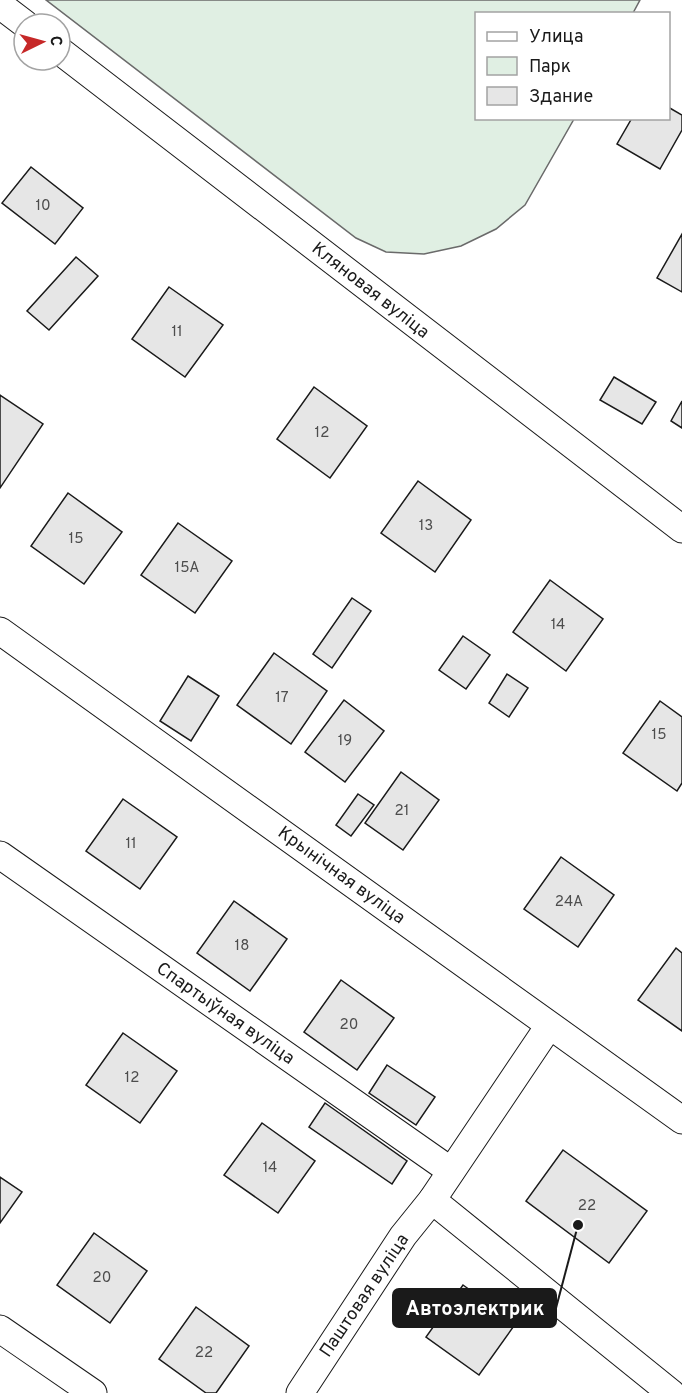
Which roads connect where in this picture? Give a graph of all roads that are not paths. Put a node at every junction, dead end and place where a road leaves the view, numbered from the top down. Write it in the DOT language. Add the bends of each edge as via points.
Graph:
graph roads {
  1 [pos="0,5"];
  2 [pos="12,14"];
  3 [pos="72,60"];
  4 [pos="682,529"];
  5 [pos="0,632"];
  6 [pos="0,855"];
  7 [pos="549,1026"];
  8 [pos="682,1120"];
  9 [pos="451,1171"];
  10 [pos="432,1200"];
  11 [pos="0,1329"];
  12 [pos="93,1393"];
  13 [pos="300,1393"];
  14 [pos="671,1393"];
  1 -- 2 [label="street"];
  3 -- 4 [label="street, Кляновая вуліца"];
  5 -- 7 [label="street, Крынічная вуліца"];
  6 -- 9 [label="street, Спартыўная вуліца"];
  7 -- 8 [label="street, Крынічная вуліца"];
  7 -- 9 [label="street, Паштовая вуліца"];
  9 -- 10 [label="street, Паштовая вуліца"];
  10 -- 13 [label="street, Паштовая вуліца" via="403,1236"];
  10 -- 14 [label="street"];
  11 -- 12 [label="street"];
}
